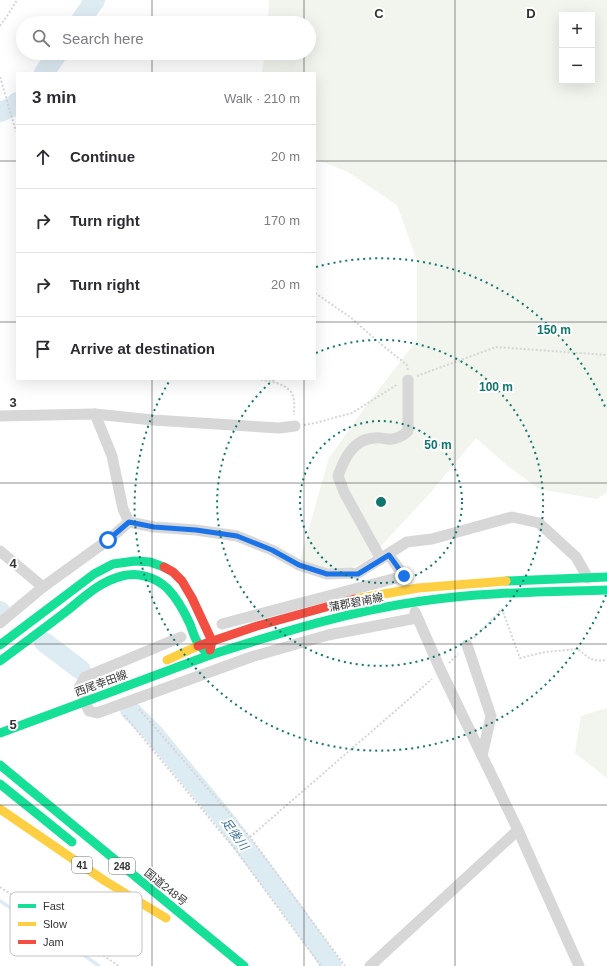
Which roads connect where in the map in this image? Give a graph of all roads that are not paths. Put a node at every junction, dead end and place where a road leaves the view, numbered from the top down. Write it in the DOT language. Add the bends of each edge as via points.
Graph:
graph roads {
  1 [pos="408,380"];
  2 [pos="95,414"];
  3 [pos="0,416"];
  4 [pos="295,426"];
  5 [pos="129,522"];
  6 [pos="0,550"];
  7 [pos="385,557"];
  8 [pos="607,577"];
  9 [pos="588,578"];
  10 [pos="43,587"];
  11 [pos="607,590"];
  12 [pos="2,622"];
  13 [pos="222,624"];
  14 [pos="182,637"];
  15 [pos="212,641"];
  16 [pos="0,645"];
  17 [pos="467,645"];
  18 [pos="198,646"];
  19 [pos="210,655"];
  20 [pos="0,662"];
  21 [pos="162,662"];
  22 [pos="140,671"];
  23 [pos="91,696"];
  24 [pos="0,727"];
  25 [pos="0,733"];
  26 [pos="482,756"];
  27 [pos="0,765"];
  28 [pos="0,784"];
  29 [pos="0,809"];
  30 [pos="518,830"];
  31 [pos="80,849"];
  32 [pos="111,874"];
  33 [pos="123,892"];
  34 [pos="133,892"];
  35 [pos="142,899"];
  36 [pos="142,904"];
  37 [pos="169,921"];
  38 [pos="244,966"];
  39 [pos="370,966"];
  40 [pos="579,966"];
  1 -- 7 [label="street" via="408,432 390,440 375,437 358,443 344,459 338,476 344,492"];
  2 -- 3 [label="street"];
  2 -- 4 [label="street" via="279,428"];
  2 -- 5 [label="street" via="112,456 123,509"];
  5 -- 7 [label="street" via="237,536 272,550 299,565 327,574 358,574"];
  5 -- 10 [label="street"];
  6 -- 10 [label="street"];
  7 -- 9 [label="street" via="407,542 432,539 512,517 539,523 576,557"];
  7 -- 13 [label="street" via="404,576"];
  8 -- 9 [label="main road, 蒲郡碧南線"];
  9 -- 15 [label="main road, 蒲郡碧南線" via="501,581 418,588 353,599"];
  10 -- 12 [label="street"];
  11 -- 19 [label="main road, 蒲郡碧南線" via="500,594 422,601 328,619"];
  14 -- 26 [label="street" via="85,677 79,688 89,711 97,713 251,657 328,635 416,615"];
  15 -- 16 [label="main road" via="182,581 173,572 161,566 135,561 113,564 94,574"];
  15 -- 18 [label="main road, 蒲郡碧南線"];
  15 -- 19 [label="main road"];
  17 -- 26 [label="street" via="491,716"];
  18 -- 19 [label="main road"];
  18 -- 20 [label="main road" via="191,626 176,598 166,586 156,579 131,574 117,577 90,593"];
  18 -- 21 [label="main road"];
  19 -- 23 [label="main road, 西尾幸田線"];
  22 -- 23 [label="main road, 西尾幸田線"];
  23 -- 24 [label="main road, 西尾幸田線"];
  23 -- 25 [label="main road, 西尾幸田線, bridge"];
  26 -- 30 [label="street"];
  27 -- 38 [label="main road, 国道248号 / 248"];
  28 -- 31 [label="main road"];
  29 -- 33 [label="main road, 41"];
  30 -- 39 [label="street"];
  30 -- 40 [label="street"];
  32 -- 34 [label="main road, 248"];
  35 -- 37 [label="main road, 248"];
  36 -- 37 [label="main road, 41"];
}
